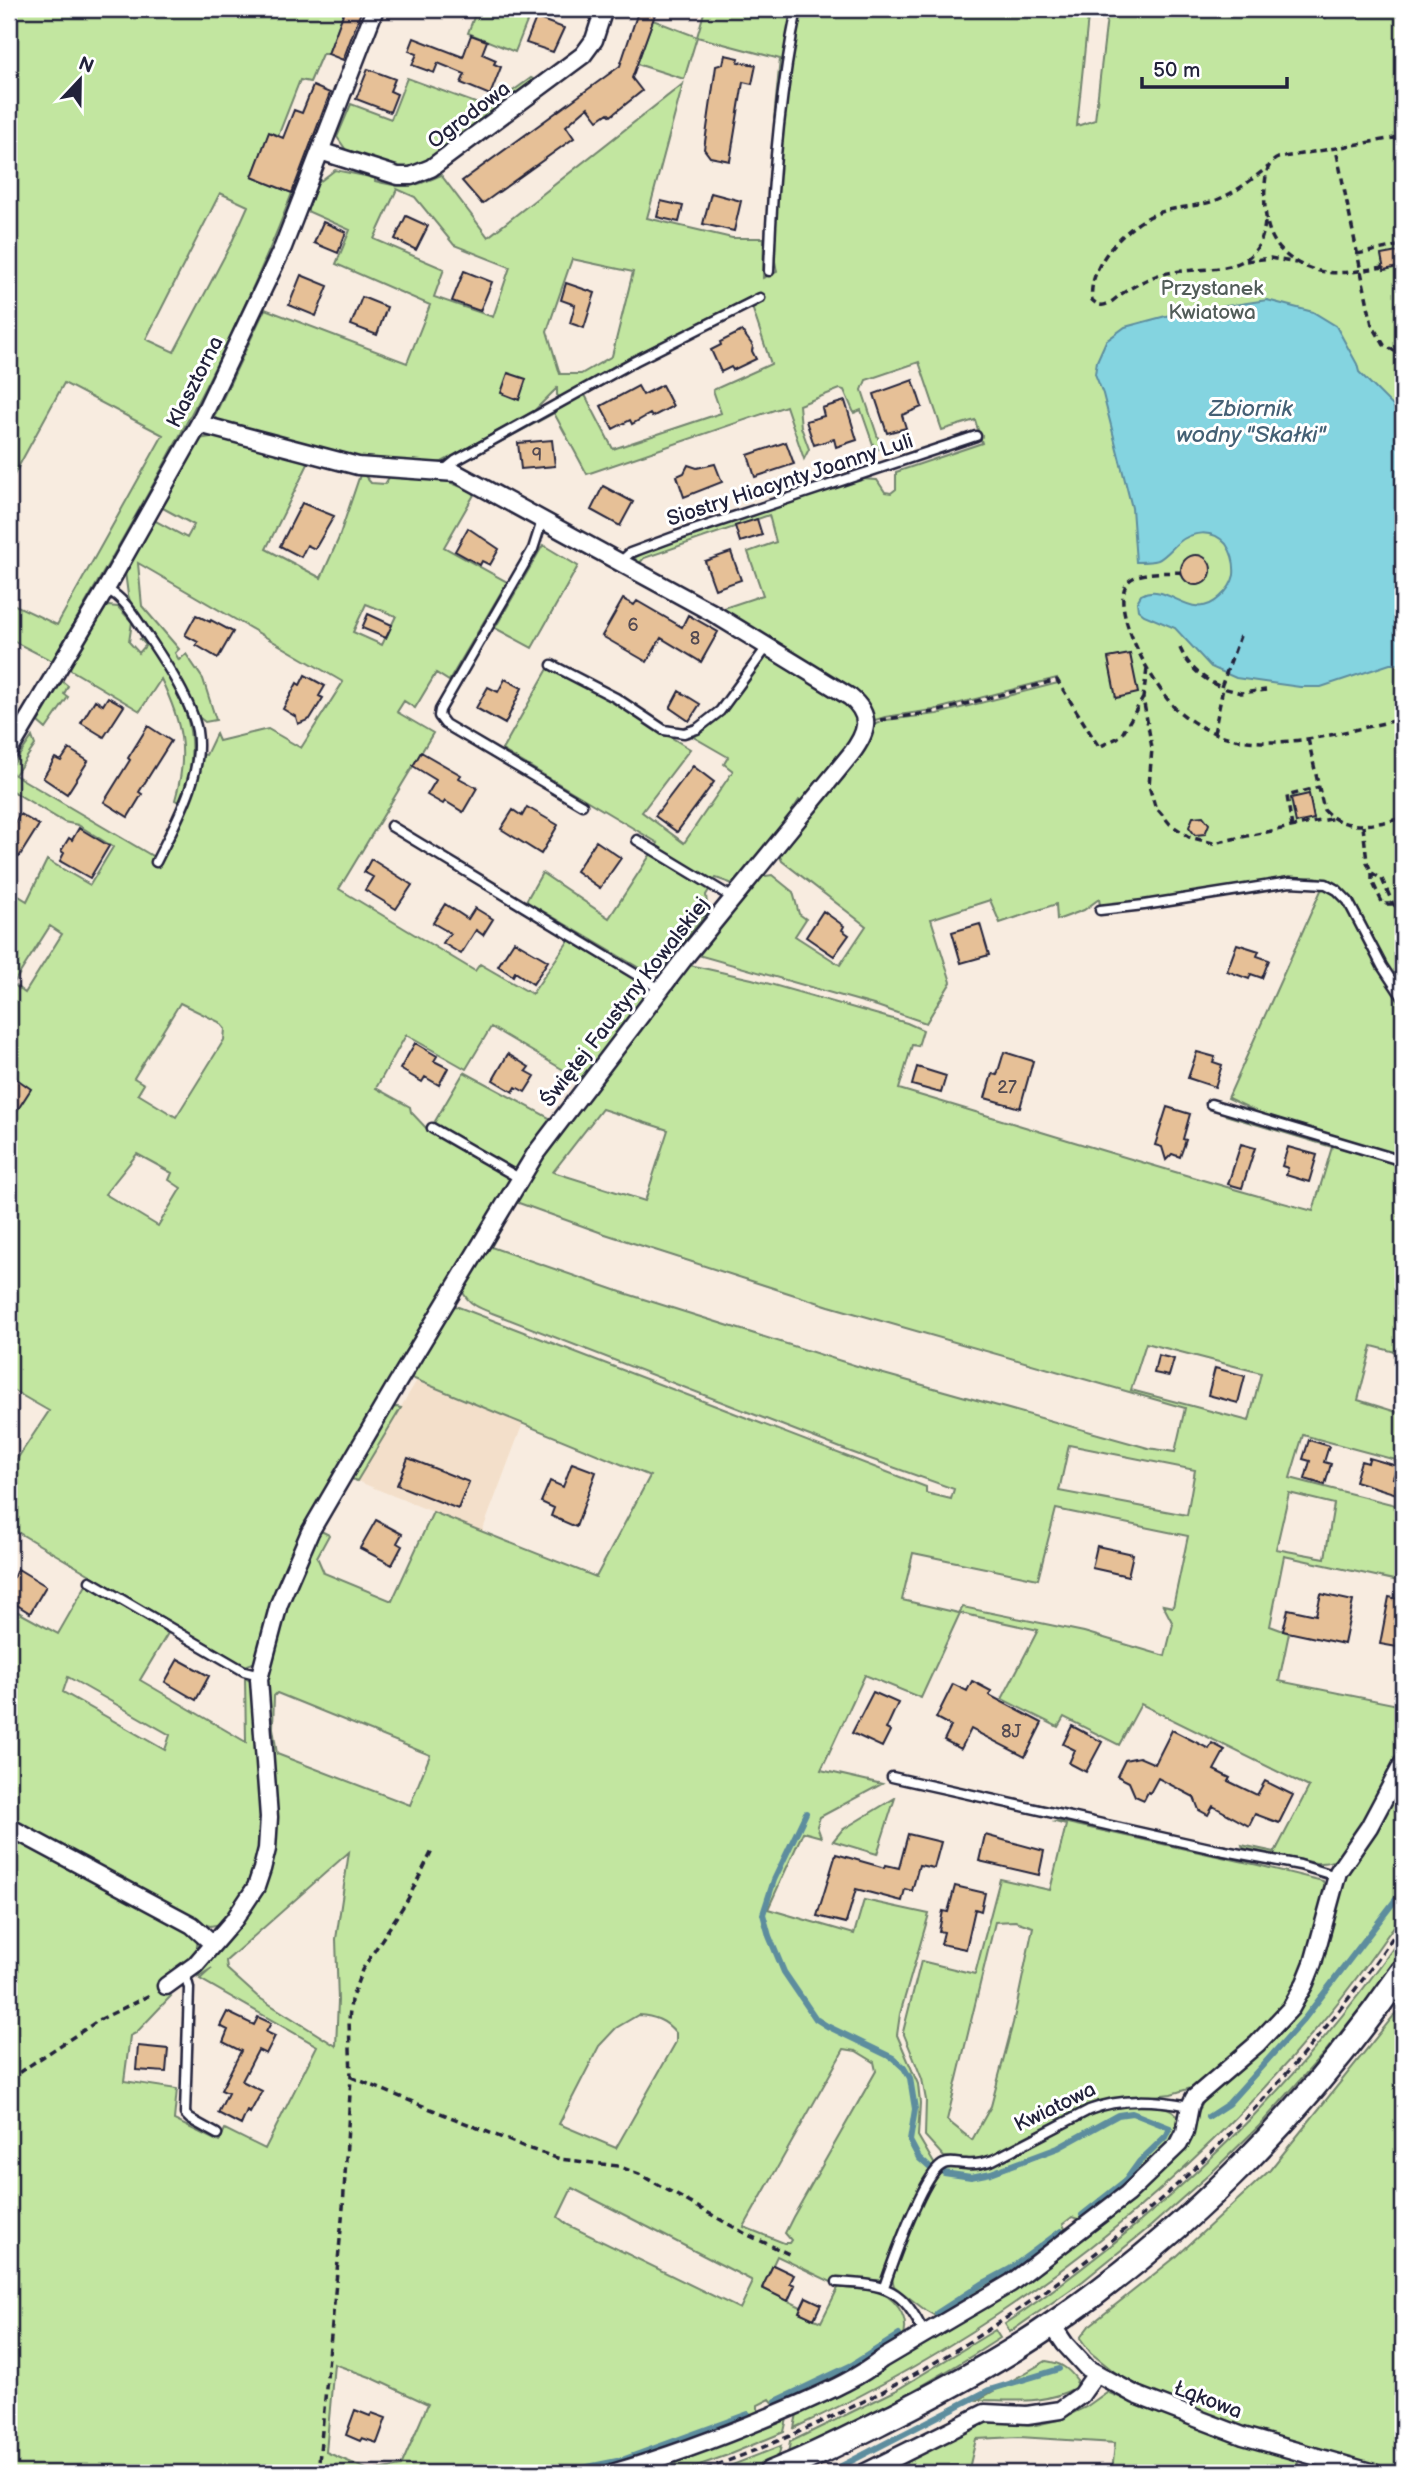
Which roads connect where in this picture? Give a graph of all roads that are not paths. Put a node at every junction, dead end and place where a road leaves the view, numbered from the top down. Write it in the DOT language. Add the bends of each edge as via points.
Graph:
graph roads {
  1 [pos="375,9"];
  2 [pos="604,9"];
  3 [pos="797,9"];
  4 [pos="320,151"];
  5 [pos="769,271"];
  6 [pos="760,298"];
  7 [pos="199,424"];
  8 [pos="976,436"];
  9 [pos="444,470"];
  10 [pos="542,521"];
  11 [pos="620,563"];
  12 [pos="106,589"];
  13 [pos="768,647"];
  14 [pos="552,665"];
  15 [pos="9,751"];
  16 [pos="582,805"];
  17 [pos="391,827"];
  18 [pos="637,841"];
  19 [pos="156,862"];
  20 [pos="733,898"];
  21 [pos="1100,910"];
  22 [pos="660,989"];
  23 [pos="1403,998"];
  24 [pos="1211,1104"];
  25 [pos="432,1128"];
  26 [pos="1403,1161"];
  27 [pos="519,1178"];
  28 [pos="90,1581"];
  29 [pos="260,1675"];
  30 [pos="1403,1763"];
  31 [pos="892,1777"];
  32 [pos="9,1827"];
  33 [pos="1336,1876"];
  34 [pos="212,1943"];
  35 [pos="1403,1971"];
  36 [pos="185,1973"];
  37 [pos="166,1986"];
  38 [pos="1190,2106"];
  39 [pos="217,2133"];
  40 [pos="837,2282"];
  41 [pos="884,2287"];
  42 [pos="1052,2325"];
  43 [pos="925,2335"];
  44 [pos="1096,2374"];
  45 [pos="612,2473"];
  46 [pos="771,2473"];
  47 [pos="864,2473"];
  48 [pos="1374,2473"];
  1 -- 4 [label="street, Klasztorna"];
  2 -- 4 [label="street, Ogrodowa" via="592,44 578,59 431,168 398,176"];
  3 -- 5 [label="lane" via="774,173"];
  4 -- 7 [label="street, Klasztorna" via="283,247"];
  6 -- 9 [label="lane" via="635,361"];
  7 -- 9 [label="street" via="366,468"];
  7 -- 12 [label="street, Klasztorna"];
  8 -- 11 [label="lane, Siostry Hiacynty Joanny Luli" via="676,536 635,551"];
  9 -- 10 [label="street"];
  10 -- 11 [label="street"];
  10 -- 16 [label="lane" via="533,549 439,716 445,724"];
  11 -- 13 [label="street"];
  12 -- 15 [label="street, Klasztorna"];
  12 -- 19 [label="lane" via="122,600 158,652 196,729 196,758 187,796"];
  13 -- 14 [label="lane" via="720,711 684,733 664,730"];
  13 -- 20 [label="street, Świętej Faustyny Kowalskiej" via="853,700 866,726 851,754"];
  17 -- 22 [label="lane"];
  18 -- 20 [label="lane"];
  20 -- 22 [label="street, Świętej Faustyny Kowalskiej"];
  21 -- 23 [label="lane" via="1290,882 1325,884 1348,901"];
  22 -- 27 [label="street, Świętej Faustyny Kowalskiej"];
  24 -- 26 [label="lane"];
  25 -- 27 [label="lane"];
  27 -- 29 [label="street, Świętej Faustyny Kowalskiej" via="310,1532 279,1604"];
  28 -- 29 [label="lane" via="244,1671"];
  29 -- 34 [label="street, Świętej Faustyny Kowalskiej" via="269,1817 265,1856 244,1907"];
  30 -- 33 [label="street"];
  31 -- 33 [label="lane"];
  32 -- 34 [label="street" via="187,1922"];
  33 -- 38 [label="street" via="1313,1963 1291,2008"];
  34 -- 36 [label="street, Świętej Faustyny Kowalskiej"];
  35 -- 42 [label="main road" via="1259,2150 1174,2229"];
  36 -- 37 [label="street, Świętej Faustyny Kowalskiej"];
  36 -- 39 [label="lane" via="189,1988 185,2114"];
  38 -- 41 [label="lane, Kwiatowa" via="1153,2101 1104,2104 1006,2154 982,2163 947,2163 936,2169"];
  38 -- 43 [label="street" via="1179,2144 1128,2194 1011,2283"];
  40 -- 41 [label="lane"];
  41 -- 43 [label="lane" via="913,2313"];
  42 -- 44 [label="street, Łąkowa" via="1075,2356"];
  42 -- 46 [label="main road" via="926,2399"];
  43 -- 45 [label="street" via="867,2371 771,2416"];
  44 -- 47 [label="street" via="1082,2395 1060,2410 1027,2415 985,2413"];
  44 -- 48 [label="street, Łąkowa" via="1136,2395 1243,2436"];
}
